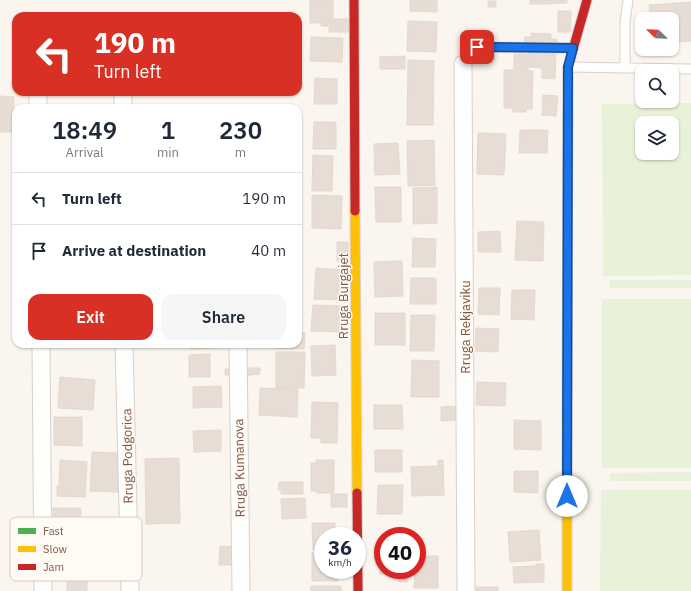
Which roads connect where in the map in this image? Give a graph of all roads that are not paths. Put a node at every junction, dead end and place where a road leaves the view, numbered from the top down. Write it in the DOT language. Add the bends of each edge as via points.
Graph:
graph roads {
  1 [pos="354,0"];
  2 [pos="587,0"];
  3 [pos="628,0"];
  4 [pos="477,47"];
  5 [pos="573,48"];
  6 [pos="464,64"];
  7 [pos="568,67"];
  8 [pos="625,68"];
  9 [pos="691,69"];
  10 [pos="41,348"];
  11 [pos="124,348"];
  12 [pos="238,348"];
  13 [pos="42,517"];
  14 [pos="128,517"];
  15 [pos="43,581"];
  16 [pos="130,581"];
  17 [pos="43,591"];
  18 [pos="130,591"];
  19 [pos="240,591"];
  20 [pos="358,591"];
  21 [pos="466,591"];
  22 [pos="567,591"];
  1 -- 20 [label="street, Rruga Burgajet"];
  2 -- 5 [label="street"];
  3 -- 8 [label="lane" via="625,22"];
  4 -- 5 [label="lane"];
  5 -- 7 [label="street"];
  6 -- 21 [label="street, Rruga Rekjaviku"];
  7 -- 8 [label="lane"];
  7 -- 22 [label="street"];
  8 -- 9 [label="lane"];
  10 -- 13 [label="street"];
  11 -- 14 [label="street, Rruga Podgorica"];
  12 -- 19 [label="street, Rruga Kumanova"];
  15 -- 17 [label="street"];
  16 -- 18 [label="street, Rruga Podgorica"];
}
